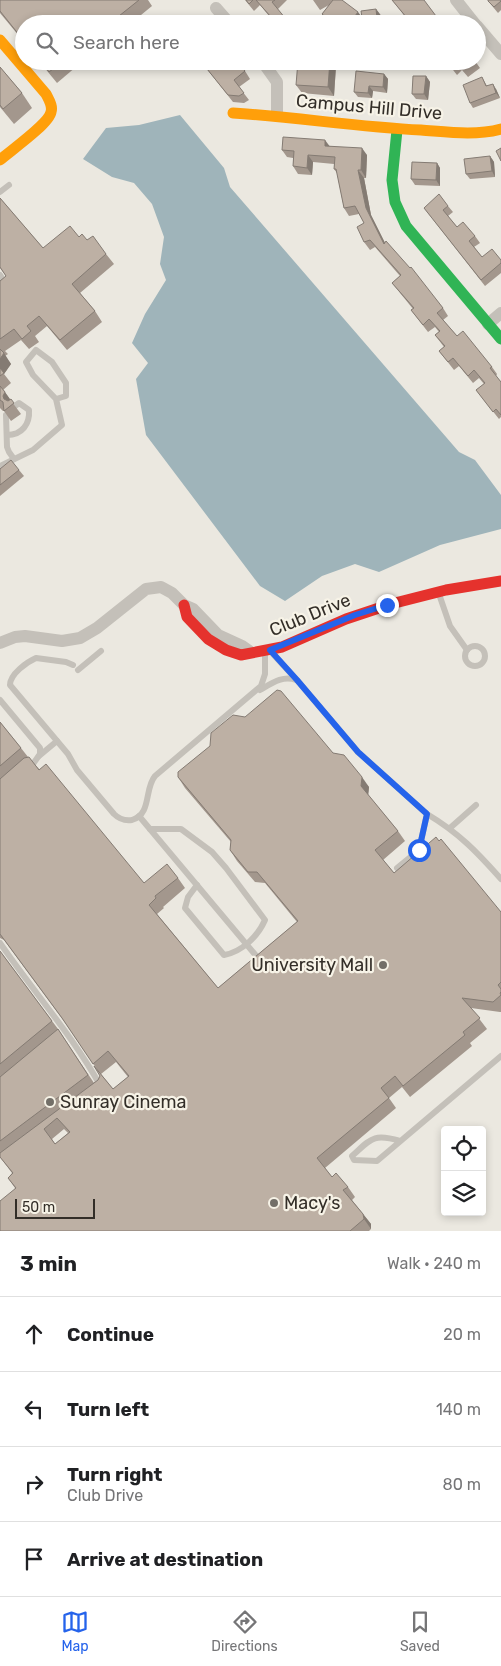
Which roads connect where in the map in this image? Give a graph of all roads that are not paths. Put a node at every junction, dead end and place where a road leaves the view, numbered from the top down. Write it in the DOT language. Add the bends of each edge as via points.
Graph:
graph roads {
  1 [pos="456,0"];
  2 [pos="216,8"];
  3 [pos="222,15"];
  4 [pos="468,15"];
  5 [pos="486,37"];
  6 [pos="0,40"];
  7 [pos="501,54"];
  8 [pos="15,58"];
  9 [pos="26,70"];
  10 [pos="268,70"];
  11 [pos="233,113"];
  12 [pos="277,116"];
  13 [pos="501,129"];
  14 [pos="398,130"];
  15 [pos="0,160"];
  16 [pos="9,184"];
  17 [pos="0,192"];
  18 [pos="0,274"];
  19 [pos="0,289"];
  20 [pos="501,314"];
  21 [pos="488,324"];
  22 [pos="501,339"];
  23 [pos="56,399"];
  24 [pos="15,406"];
  25 [pos="6,415"];
  26 [pos="7,434"];
  27 [pos="14,459"];
  28 [pos="0,466"];
  29 [pos="501,581"];
  30 [pos="438,592"];
  31 [pos="0,643"];
  32 [pos="468,650"];
  33 [pos="101,651"];
  34 [pos="249,651"];
  35 [pos="267,651"];
  36 [pos="297,680"];
  37 [pos="256,692"];
  38 [pos="0,700"];
  39 [pos="57,741"];
  40 [pos="476,805"];
  41 [pos="427,814"];
  42 [pos="139,816"];
  43 [pos="450,828"];
  44 [pos="150,829"];
  45 [pos="397,868"];
  46 [pos="501,879"];
  47 [pos="197,885"];
  48 [pos="0,943"];
  49 [pos="246,944"];
  50 [pos="265,953"];
  51 [pos="65,1032"];
  52 [pos="58,1039"];
  53 [pos="501,1056"];
  54 [pos="96,1092"];
  55 [pos="400,1141"];
  1 -- 4 [label="street"];
  2 -- 3 [label="street"];
  5 -- 7 [label="street"];
  6 -- 8 [label="street"];
  9 -- 15 [label="street" via="46,94 52,112 48,120"];
  10 -- 12 [label="street" via="277,82"];
  11 -- 12 [label="street, Campus Hill Drive"];
  12 -- 14 [label="street, Campus Hill Drive"];
  13 -- 14 [label="street, Campus Hill Drive" via="484,134"];
  14 -- 21 [label="street" via="392,180 395,202 406,226"];
  16 -- 17 [label="lane"];
  18 -- 19 [label="lane" via="3,280"];
  20 -- 21 [label="street"];
  21 -- 22 [label="street"];
  23 -- 23 [label="lane" via="33,375 26,362 36,350 52,362 66,383 66,396"];
  23 -- 27 [label="lane" via="62,425 33,450"];
  24 -- 26 [label="lane" via="19,403 29,410 30,419 24,429 13,435"];
  25 -- 26 [label="lane"];
  26 -- 27 [label="lane" via="8,452"];
  27 -- 28 [label="lane"];
  29 -- 30 [label="street, Club Drive"];
  30 -- 32 [label="lane" via="450,626"];
  30 -- 35 [label="street, Club Drive" via="363,613"];
  31 -- 34 [label="street, Club Drive" via="25,636 62,641 80,638 141,592 153,587 167,589 218,635"];
  33 -- 39 [label="lane" via="76,668 66,662 36,658 10,681 12,688"];
  34 -- 35 [label="street, Club Drive"];
  35 -- 36 [label="lane"];
  35 -- 37 [label="lane" via="265,674"];
  36 -- 37 [label="lane" via="289,677 278,680"];
  36 -- 41 [label="lane" via="358,752"];
  37 -- 42 [label="lane" via="155,776 145,808"];
  38 -- 39 [label="lane" via="40,748 40,754 31,765"];
  39 -- 42 [label="lane" via="114,814 125,820"];
  40 -- 43 [label="lane"];
  41 -- 43 [label="lane"];
  41 -- 45 [label="lane" via="419,850"];
  42 -- 44 [label="lane"];
  43 -- 46 [label="lane"];
  44 -- 47 [label="lane"];
  44 -- 49 [label="lane" via="181,829 212,852 226,868 265,920 260,931"];
  47 -- 49 [label="lane"];
  47 -- 49 [label="lane" via="185,908 224,955 234,953"];
  48 -- 54 [label="lane" via="85,1058 102,1087"];
  49 -- 50 [label="lane" via="256,960"];
  51 -- 52 [label="lane"];
  53 -- 55 [label="lane"];
  55 -- 55 [label="lane" via="376,1161 354,1160 352,1156 373,1138"];
}
